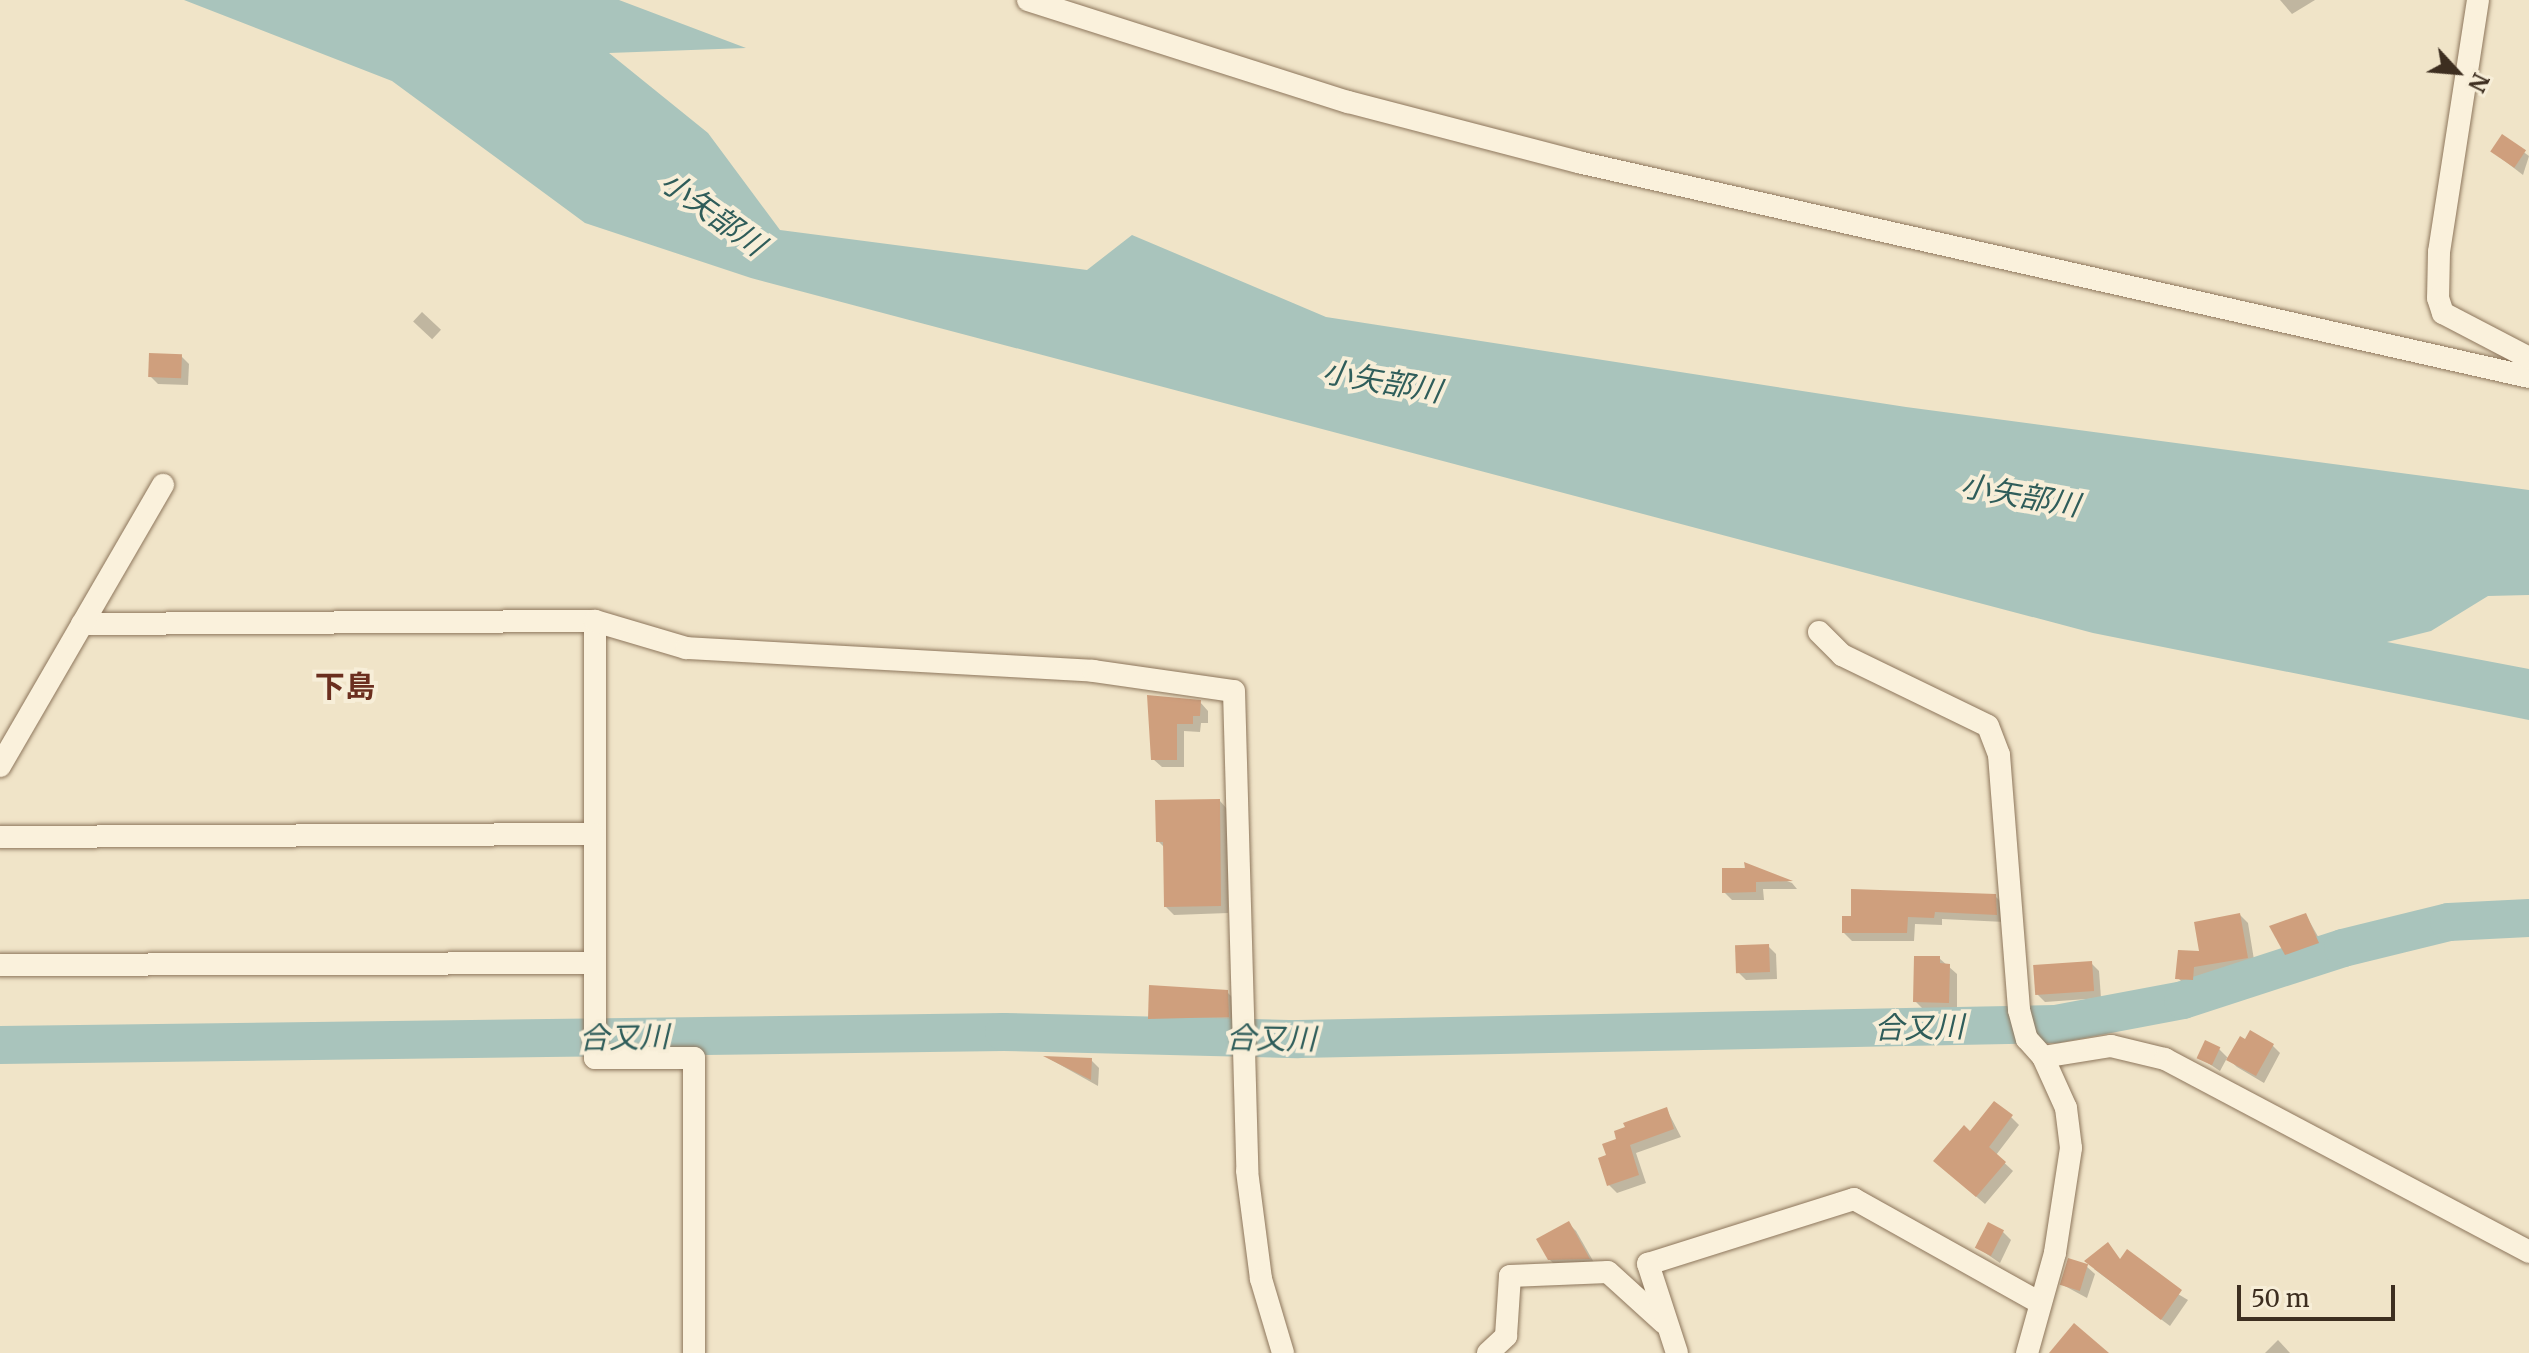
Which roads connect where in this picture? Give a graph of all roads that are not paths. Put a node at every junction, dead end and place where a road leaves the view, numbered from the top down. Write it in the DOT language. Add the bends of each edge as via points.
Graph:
graph roads {
  1 [pos="1028,0"];
  2 [pos="2478,0"];
  3 [pos="2529,358"];
  4 [pos="2529,377"];
  5 [pos="163,485"];
  6 [pos="595,621"];
  7 [pos="82,624"];
  8 [pos="1819,632"];
  9 [pos="0,766"];
  10 [pos="593,834"];
  11 [pos="0,837"];
  12 [pos="595,963"];
  13 [pos="0,965"];
  14 [pos="2043,1057"];
  15 [pos="2529,1252"];
  16 [pos="2040,1303"];
  17 [pos="1666,1324"];
  18 [pos="694,1353"];
  19 [pos="1283,1353"];
  20 [pos="1488,1353"];
  21 [pos="1677,1353"];
  22 [pos="2027,1353"];
  1 -- 4 [label="street" via="1348,102 1578,162"];
  2 -- 3 [label="street" via="2439,252 2438,298 2443,313"];
  5 -- 7 [label="street"];
  6 -- 7 [label="street"];
  6 -- 10 [label="street"];
  6 -- 19 [label="street" via="686,648 1093,671 1234,691 1247,1171 1261,1279"];
  7 -- 9 [label="street"];
  8 -- 14 [label="street" via="1842,655 1988,726 1999,755 2019,1010 2027,1039"];
  10 -- 11 [label="street"];
  10 -- 12 [label="street"];
  12 -- 13 [label="street"];
  12 -- 18 [label="street" via="595,1058 694,1058"];
  14 -- 15 [label="street" via="2111,1046 2165,1059"];
  14 -- 16 [label="street" via="2066,1108 2071,1148 2055,1253"];
  16 -- 17 [label="street" via="1854,1199 1648,1264"];
  16 -- 22 [label="street"];
  17 -- 20 [label="street" via="1608,1272 1510,1276 1506,1336"];
  17 -- 21 [label="street"];
}
